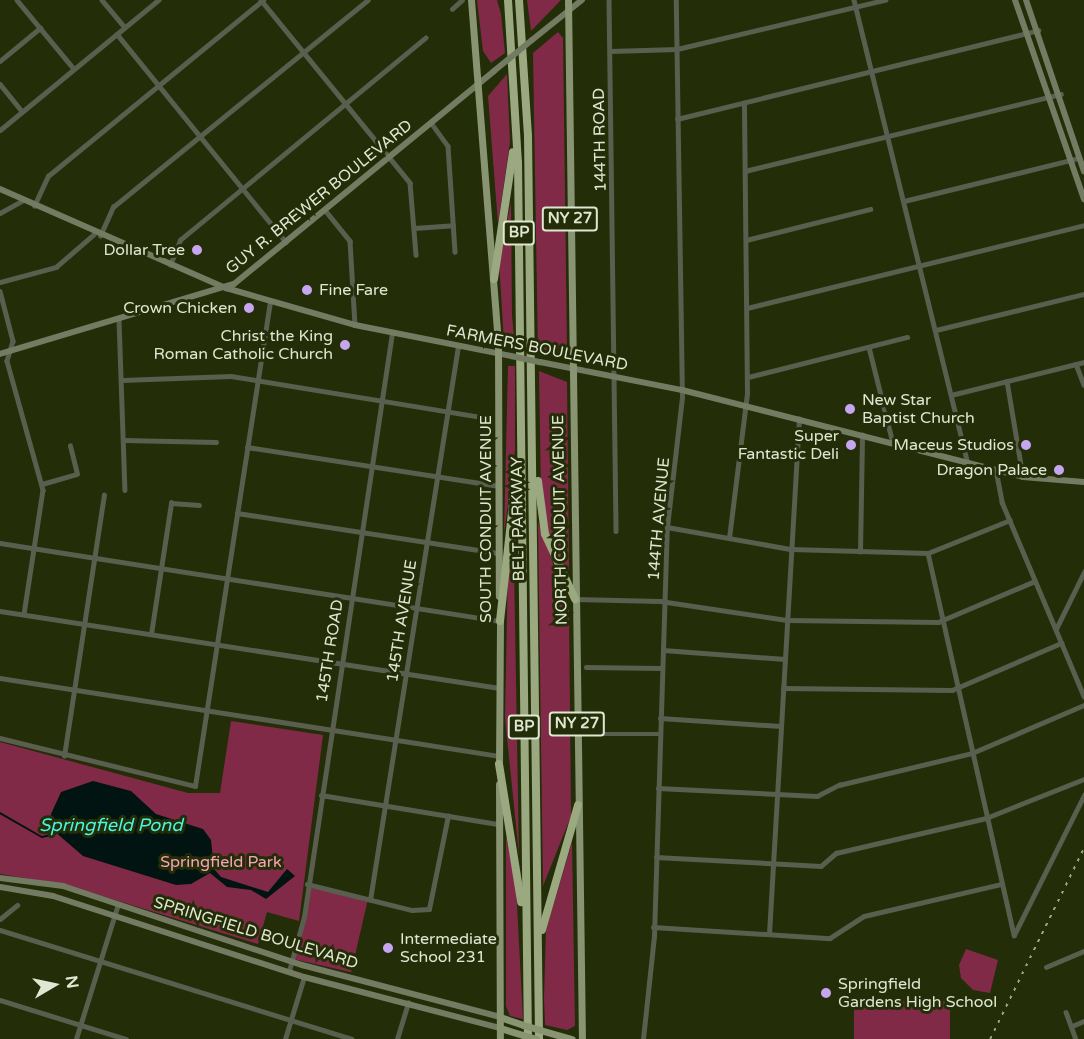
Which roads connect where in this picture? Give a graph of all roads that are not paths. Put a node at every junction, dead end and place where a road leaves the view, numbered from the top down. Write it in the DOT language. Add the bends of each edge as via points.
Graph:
graph roads {
  1 [pos="17,0"];
  2 [pos="102,0"];
  3 [pos="158,0"];
  4 [pos="262,0"];
  5 [pos="368,0"];
  6 [pos="462,0"];
  7 [pos="471,0"];
  8 [pos="508,0"];
  9 [pos="568,0"];
  10 [pos="582,0"];
  11 [pos="609,0"];
  12 [pos="676,0"];
  13 [pos="854,0"];
  14 [pos="885,0"];
  15 [pos="1015,0"];
  16 [pos="1026,0"];
  17 [pos="519,2"];
  18 [pos="856,7"];
  19 [pos="452,9"];
  20 [pos="568,11"];
  21 [pos="125,27"];
  22 [pos="40,28"];
  23 [pos="1038,30"];
  24 [pos="1028,33"];
  25 [pos="117,34"];
  26 [pos="425,38"];
  27 [pos="676,49"];
  28 [pos="610,51"];
  29 [pos="304,53"];
  30 [pos="0,61"];
  31 [pos="74,69"];
  32 [pos="872,72"];
  33 [pos="481,82"];
  34 [pos="159,85"];
  35 [pos="1,86"];
  36 [pos="1061,94"];
  37 [pos="1052,96"];
  38 [pos="744,103"];
  39 [pos="346,104"];
  40 [pos="22,111"];
  41 [pos="517,118"];
  42 [pos="677,119"];
  43 [pos="432,124"];
  44 [pos="0,130"];
  45 [pos="888,136"];
  46 [pos="201,137"];
  47 [pos="389,158"];
  48 [pos="1079,158"];
  49 [pos="1070,159"];
  50 [pos="745,171"];
  51 [pos="1084,171"];
  52 [pos="0,189"];
  53 [pos="243,189"];
  54 [pos="1084,198"];
  55 [pos="23,200"];
  56 [pos="904,201"];
  57 [pos="34,206"];
  58 [pos="870,209"];
  59 [pos="325,210"];
  60 [pos="0,213"];
  61 [pos="453,225"];
  62 [pos="1084,225"];
  63 [pos="414,228"];
  64 [pos="97,235"];
  65 [pos="746,240"];
  66 [pos="286,242"];
  67 [pos="455,252"];
  68 [pos="416,255"];
  69 [pos="170,265"];
  70 [pos="920,266"];
  71 [pos="494,279"];
  72 [pos="0,282"];
  73 [pos="226,288"];
  74 [pos="0,291"];
  75 [pos="1084,294"];
  76 [pos="270,301"];
  77 [pos="747,308"];
  78 [pos="119,320"];
  79 [pos="355,325"];
  80 [pos="936,330"];
  81 [pos="392,333"];
  82 [pos="907,337"];
  83 [pos="458,346"];
  84 [pos="869,346"];
  85 [pos="10,351"];
  86 [pos="498,353"];
  87 [pos="0,354"];
  88 [pos="1084,362"];
  89 [pos="1076,364"];
  90 [pos="572,368"];
  91 [pos="615,377"];
  92 [pos="748,377"];
  93 [pos="122,380"];
  94 [pos="258,381"];
  95 [pos="1007,381"];
  96 [pos="1084,385"];
  97 [pos="682,390"];
  98 [pos="951,394"];
  99 [pos="382,402"];
  100 [pos="746,406"];
  101 [pos="447,411"];
  102 [pos="489,418"];
  103 [pos="799,419"];
  104 [pos="532,422"];
  105 [pos="521,435"];
  106 [pos="862,435"];
  107 [pos="123,440"];
  108 [pos="216,442"];
  109 [pos="893,443"];
  110 [pos="70,446"];
  111 [pos="247,447"];
  112 [pos="968,463"];
  113 [pos="371,466"];
  114 [pos="996,470"];
  115 [pos="437,477"];
  116 [pos="1023,477"];
  117 [pos="1084,482"];
  118 [pos="42,484"];
  119 [pos="499,486"];
  120 [pos="126,490"];
  121 [pos="104,495"];
  122 [pos="199,505"];
  123 [pos="237,513"];
  124 [pos="1010,520"];
  125 [pos="668,527"];
  126 [pos="616,531"];
  127 [pos="361,532"];
  128 [pos="729,538"];
  129 [pos="0,543"];
  130 [pos="426,543"];
  131 [pos="34,548"];
  132 [pos="791,549"];
  133 [pos="860,552"];
  134 [pos="499,553"];
  135 [pos="928,553"];
  136 [pos="95,558"];
  137 [pos="161,568"];
  138 [pos="1084,572"];
  139 [pos="226,579"];
  140 [pos="1035,581"];
  141 [pos="350,598"];
  142 [pos="575,599"];
  143 [pos="665,602"];
  144 [pos="416,608"];
  145 [pos="0,611"];
  146 [pos="24,614"];
  147 [pos="787,620"];
  148 [pos="942,620"];
  149 [pos="500,621"];
  150 [pos="85,624"];
  151 [pos="1056,629"];
  152 [pos="151,634"];
  153 [pos="1061,643"];
  154 [pos="216,645"];
  155 [pos="663,650"];
  156 [pos="785,659"];
  157 [pos="340,664"];
  158 [pos="586,667"];
  159 [pos="661,668"];
  160 [pos="406,673"];
  161 [pos="0,678"];
  162 [pos="957,687"];
  163 [pos="499,688"];
  164 [pos="783,688"];
  165 [pos="75,689"];
  166 [pos="1084,696"];
  167 [pos="1084,705"];
  168 [pos="206,711"];
  169 [pos="660,718"];
  170 [pos="781,726"];
  171 [pos="330,729"];
  172 [pos="587,734"];
  173 [pos="660,734"];
  174 [pos="0,738"];
  175 [pos="396,740"];
  176 [pos="972,753"];
  177 [pos="64,756"];
  178 [pos="500,760"];
  179 [pos="1084,779"];
  180 [pos="658,788"];
  181 [pos="321,795"];
  182 [pos="777,795"];
  183 [pos="1084,795"];
  184 [pos="578,805"];
  185 [pos="386,806"];
  186 [pos="448,816"];
  187 [pos="986,818"];
  188 [pos="499,824"];
  189 [pos="656,856"];
  190 [pos="773,863"];
  191 [pos="0,878"];
  192 [pos="307,884"];
  193 [pos="1002,884"];
  194 [pos="0,887"];
  195 [pos="370,900"];
  196 [pos="118,904"];
  197 [pos="17,905"];
  198 [pos="115,914"];
  199 [pos="0,919"];
  200 [pos="653,927"];
  201 [pos="0,930"];
  202 [pos="769,934"];
  203 [pos="1084,951"];
  204 [pos="292,961"];
  205 [pos="527,961"];
  206 [pos="100,962"];
  207 [pos="538,963"];
  208 [pos="1046,968"];
  209 [pos="289,971"];
  210 [pos="304,977"];
  211 [pos="0,1000"];
  212 [pos="408,1003"];
  213 [pos="1066,1012"];
  214 [pos="500,1017"];
  215 [pos="291,1020"];
  216 [pos="1084,1021"];
  217 [pos="81,1025"];
  218 [pos="1072,1026"];
  219 [pos="500,1028"];
  220 [pos="526,1037"];
  221 [pos="76,1039"];
  222 [pos="126,1039"];
  223 [pos="285,1039"];
  224 [pos="352,1039"];
  225 [pos="397,1039"];
  226 [pos="500,1039"];
  227 [pos="537,1039"];
  228 [pos="572,1039"];
  229 [pos="582,1039"];
  230 [pos="643,1039"];
  231 [pos="1076,1039"];
  1 -- 22 [label="street"];
  2 -- 21 [label="street"];
  3 -- 21 [label="street"];
  4 -- 29 [label="street"];
  4 -- 34 [label="street"];
  5 -- 29 [label="street"];
  6 -- 19 [label="street"];
  7 -- 33 [label="main road, SOUTH CONDUIT AVENUE"];
  8 -- 41 [label="highway, BELT PARKWAY / BP"];
  9 -- 20 [label="main road, NORTH CONDUIT AVENUE / NY 27"];
  10 -- 20 [label="main road, GUY R. BREWER BOULEVARD"];
  11 -- 28 [label="street, 144TH ROAD"];
  12 -- 27 [label="street, 144TH AVENUE"];
  13 -- 18 [label="street"];
  14 -- 18 [label="street"];
  15 -- 24 [label="main road"];
  16 -- 23 [label="main road"];
  17 -- 104 [label="highway, BELT PARKWAY / BP" via="528,114"];
  18 -- 27 [label="street"];
  18 -- 32 [label="street"];
  20 -- 33 [label="main road, GUY R. BREWER BOULEVARD, bridge"];
  20 -- 90 [label="main road, NORTH CONDUIT AVENUE / NY 27"];
  21 -- 25 [label="street"];
  22 -- 30 [label="street"];
  22 -- 31 [label="street"];
  23 -- 24 [label="street"];
  23 -- 36 [label="main road"];
  24 -- 32 [label="street"];
  24 -- 37 [label="main road"];
  25 -- 31 [label="street"];
  25 -- 34 [label="street"];
  26 -- 39 [label="street"];
  27 -- 28 [label="street"];
  27 -- 42 [label="street, 144TH AVENUE"];
  28 -- 91 [label="street, 144TH ROAD"];
  29 -- 39 [label="street"];
  29 -- 46 [label="street"];
  31 -- 40 [label="street"];
  32 -- 38 [label="street"];
  32 -- 45 [label="street"];
  33 -- 43 [label="main road, GUY R. BREWER BOULEVARD"];
  33 -- 71 [label="main road, SOUTH CONDUIT AVENUE"];
  34 -- 46 [label="street"];
  34 -- 57 [label="street" via="48,176"];
  35 -- 40 [label="street"];
  36 -- 37 [label="street"];
  36 -- 48 [label="main road"];
  37 -- 45 [label="street"];
  37 -- 49 [label="main road"];
  38 -- 42 [label="street"];
  38 -- 50 [label="street"];
  39 -- 47 [label="street"];
  39 -- 53 [label="street"];
  40 -- 44 [label="street"];
  41 -- 71 [label="highway"];
  41 -- 105 [label="highway, BELT PARKWAY / BP"];
  42 -- 97 [label="street, 144TH AVENUE"];
  43 -- 47 [label="main road, GUY R. BREWER BOULEVARD"];
  43 -- 61 [label="street" via="448,146"];
  45 -- 50 [label="street"];
  45 -- 56 [label="street"];
  46 -- 53 [label="street"];
  46 -- 64 [label="street" via="113,207"];
  47 -- 59 [label="main road, GUY R. BREWER BOULEVARD"];
  47 -- 63 [label="street" via="410,183"];
  48 -- 49 [label="street"];
  48 -- 51 [label="main road"];
  49 -- 54 [label="main road"];
  49 -- 56 [label="street"];
  50 -- 65 [label="street"];
  52 -- 55 [label="main road, FARMERS BOULEVARD"];
  53 -- 66 [label="street"];
  53 -- 69 [label="street" via="180,240"];
  55 -- 57 [label="main road, FARMERS BOULEVARD"];
  55 -- 60 [label="street"];
  56 -- 70 [label="street"];
  57 -- 64 [label="main road, FARMERS BOULEVARD"];
  58 -- 65 [label="street"];
  59 -- 66 [label="main road, GUY R. BREWER BOULEVARD"];
  59 -- 79 [label="street" via="350,241"];
  61 -- 63 [label="street"];
  61 -- 67 [label="street"];
  62 -- 70 [label="street"];
  63 -- 68 [label="street"];
  64 -- 69 [label="main road, FARMERS BOULEVARD"];
  64 -- 72 [label="street" via="56,267"];
  65 -- 77 [label="street"];
  66 -- 73 [label="main road, GUY R. BREWER BOULEVARD"];
  69 -- 73 [label="main road, FARMERS BOULEVARD"];
  70 -- 77 [label="street"];
  70 -- 80 [label="street"];
  71 -- 86 [label="main road, SOUTH CONDUIT AVENUE"];
  73 -- 76 [label="main road, FARMERS BOULEVARD"];
  73 -- 78 [label="main road, GUY R. BREWER BOULEVARD"];
  74 -- 85 [label="street" via="13,341"];
  75 -- 80 [label="street"];
  76 -- 79 [label="main road, FARMERS BOULEVARD"];
  76 -- 94 [label="street"];
  77 -- 92 [label="street"];
  78 -- 85 [label="main road, GUY R. BREWER BOULEVARD"];
  78 -- 93 [label="street"];
  79 -- 81 [label="main road, FARMERS BOULEVARD"];
  80 -- 98 [label="street"];
  81 -- 83 [label="main road, FARMERS BOULEVARD"];
  81 -- 99 [label="street, 145TH ROAD"];
  82 -- 84 [label="street"];
  83 -- 86 [label="main road, FARMERS BOULEVARD"];
  83 -- 101 [label="street, 145TH AVENUE"];
  84 -- 92 [label="street"];
  84 -- 109 [label="street"];
  85 -- 87 [label="main road, GUY R. BREWER BOULEVARD"];
  85 -- 118 [label="street" via="7,361"];
  86 -- 90 [label="main road, FARMERS BOULEVARD, bridge"];
  86 -- 119 [label="main road, SOUTH CONDUIT AVENUE"];
  88 -- 89 [label="street"];
  89 -- 95 [label="street"];
  89 -- 96 [label="street"];
  90 -- 91 [label="main road, FARMERS BOULEVARD"];
  90 -- 142 [label="main road, NORTH CONDUIT AVENUE / NY 27"];
  91 -- 97 [label="main road, FARMERS BOULEVARD"];
  91 -- 126 [label="street, 144TH ROAD"];
  92 -- 100 [label="street"];
  93 -- 94 [label="street" via="231,376"];
  93 -- 107 [label="street"];
  94 -- 99 [label="street"];
  94 -- 111 [label="street"];
  95 -- 98 [label="street"];
  95 -- 116 [label="street"];
  97 -- 100 [label="main road, FARMERS BOULEVARD"];
  97 -- 125 [label="street, 144TH AVENUE"];
  98 -- 112 [label="street"];
  99 -- 101 [label="street"];
  99 -- 113 [label="street, 145TH ROAD"];
  100 -- 103 [label="main road, FARMERS BOULEVARD"];
  100 -- 128 [label="street"];
  101 -- 102 [label="street"];
  101 -- 115 [label="street, 145TH AVENUE"];
  103 -- 106 [label="main road, FARMERS BOULEVARD"];
  103 -- 132 [label="street"];
  104 -- 142 [label="highway" via="543,527"];
  104 -- 207 [label="highway, BELT PARKWAY / BP"];
  105 -- 149 [label="highway"];
  105 -- 205 [label="highway, BELT PARKWAY / BP"];
  106 -- 109 [label="main road, FARMERS BOULEVARD"];
  106 -- 133 [label="street"];
  107 -- 108 [label="street"];
  107 -- 120 [label="street"];
  109 -- 112 [label="main road, FARMERS BOULEVARD"];
  110 -- 118 [label="street" via="77,474"];
  111 -- 113 [label="street"];
  111 -- 123 [label="street"];
  112 -- 114 [label="main road, FARMERS BOULEVARD"];
  113 -- 115 [label="street"];
  113 -- 127 [label="street, 145TH ROAD"];
  114 -- 116 [label="main road, FARMERS BOULEVARD"];
  114 -- 124 [label="street"];
  115 -- 119 [label="street"];
  115 -- 130 [label="street, 145TH AVENUE"];
  116 -- 117 [label="main road, FARMERS BOULEVARD"];
  118 -- 131 [label="street"];
  119 -- 134 [label="main road, SOUTH CONDUIT AVENUE"];
  121 -- 136 [label="street"];
  122 -- 137 [label="street" via="171,503"];
  123 -- 127 [label="street"];
  123 -- 139 [label="street"];
  124 -- 135 [label="street"];
  124 -- 140 [label="street"];
  125 -- 128 [label="street"];
  125 -- 143 [label="street, 144TH AVENUE"];
  127 -- 130 [label="street"];
  127 -- 141 [label="street, 145TH ROAD"];
  128 -- 132 [label="street"];
  129 -- 131 [label="street"];
  130 -- 134 [label="street"];
  130 -- 144 [label="street, 145TH AVENUE"];
  131 -- 136 [label="street"];
  131 -- 146 [label="street"];
  132 -- 133 [label="street"];
  132 -- 147 [label="street"];
  133 -- 135 [label="street"];
  134 -- 149 [label="main road, SOUTH CONDUIT AVENUE"];
  135 -- 148 [label="street"];
  136 -- 137 [label="street"];
  136 -- 150 [label="street"];
  137 -- 139 [label="street"];
  137 -- 152 [label="street"];
  138 -- 151 [label="street"];
  139 -- 141 [label="street"];
  139 -- 154 [label="street"];
  140 -- 148 [label="street"];
  140 -- 151 [label="street"];
  141 -- 144 [label="street"];
  141 -- 157 [label="street, 145TH ROAD"];
  142 -- 143 [label="street"];
  142 -- 184 [label="main road, NORTH CONDUIT AVENUE / NY 27"];
  143 -- 147 [label="street"];
  143 -- 155 [label="street, 144TH AVENUE"];
  144 -- 149 [label="street"];
  144 -- 160 [label="street, 145TH AVENUE"];
  145 -- 146 [label="street"];
  146 -- 150 [label="street"];
  147 -- 148 [label="street"];
  147 -- 156 [label="street"];
  148 -- 162 [label="street"];
  149 -- 163 [label="main road, SOUTH CONDUIT AVENUE"];
  150 -- 152 [label="street"];
  150 -- 165 [label="street"];
  151 -- 153 [label="street"];
  152 -- 154 [label="street"];
  153 -- 162 [label="street"];
  153 -- 166 [label="street"];
  154 -- 157 [label="street"];
  154 -- 168 [label="street"];
  155 -- 156 [label="street"];
  155 -- 159 [label="street, 144TH AVENUE"];
  156 -- 164 [label="street"];
  157 -- 160 [label="street"];
  157 -- 171 [label="street, 145TH ROAD"];
  158 -- 159 [label="street"];
  159 -- 169 [label="street, 144TH AVENUE"];
  160 -- 163 [label="street"];
  160 -- 175 [label="street, 145TH AVENUE"];
  161 -- 165 [label="street"];
  162 -- 164 [label="street"];
  162 -- 176 [label="street"];
  163 -- 178 [label="main road, SOUTH CONDUIT AVENUE"];
  164 -- 170 [label="street"];
  165 -- 168 [label="street"];
  165 -- 177 [label="street"];
  167 -- 176 [label="street"];
  168 -- 171 [label="street"];
  168 -- 177 [label="street" via="195,786"];
  169 -- 170 [label="street"];
  169 -- 173 [label="street, 144TH AVENUE"];
  170 -- 182 [label="street"];
  171 -- 175 [label="street"];
  171 -- 181 [label="street, 145TH ROAD"];
  172 -- 173 [label="street"];
  173 -- 180 [label="street, 144TH AVENUE"];
  174 -- 177 [label="street"];
  175 -- 178 [label="street"];
  175 -- 185 [label="street, 145TH AVENUE"];
  176 -- 182 [label="street" via="839,784 817,796"];
  176 -- 187 [label="street"];
  178 -- 188 [label="main road, SOUTH CONDUIT AVENUE"];
  178 -- 205 [label="highway" via="518,867"];
  179 -- 187 [label="street"];
  180 -- 182 [label="street"];
  180 -- 189 [label="street, 144TH AVENUE"];
  181 -- 185 [label="street"];
  181 -- 192 [label="street, 145TH ROAD"];
  182 -- 190 [label="street"];
  183 -- 193 [label="street" via="1014,935"];
  184 -- 207 [label="highway" via="546,902"];
  184 -- 229 [label="main road, NORTH CONDUIT AVENUE / NY 27"];
  185 -- 186 [label="street"];
  185 -- 195 [label="street, 145TH AVENUE"];
  186 -- 188 [label="street"];
  186 -- 195 [label="street" via="429,909"];
  187 -- 190 [label="street" via="836,853 821,866"];
  187 -- 193 [label="street"];
  188 -- 214 [label="main road, SOUTH CONDUIT AVENUE"];
  189 -- 190 [label="street"];
  189 -- 200 [label="street, 144TH AVENUE"];
  190 -- 202 [label="street"];
  191 -- 196 [label="main road, SPRINGFIELD BOULEVARD" via="63,886"];
  192 -- 195 [label="street"];
  192 -- 204 [label="street, 145TH ROAD"];
  193 -- 202 [label="street" via="864,916 830,938"];
  194 -- 198 [label="main road, SPRINGFIELD BOULEVARD"];
  196 -- 198 [label="street"];
  196 -- 204 [label="main road, SPRINGFIELD BOULEVARD"];
  197 -- 199 [label="street"];
  198 -- 206 [label="street"];
  198 -- 209 [label="main road, SPRINGFIELD BOULEVARD"];
  200 -- 202 [label="street"];
  200 -- 230 [label="street, 144TH AVENUE"];
  201 -- 206 [label="street"];
  203 -- 208 [label="street"];
  204 -- 209 [label="street, 145TH ROAD"];
  204 -- 214 [label="main road, SPRINGFIELD BOULEVARD"];
  205 -- 220 [label="highway, BELT PARKWAY / BP"];
  206 -- 215 [label="street"];
  206 -- 217 [label="street"];
  207 -- 227 [label="highway, BELT PARKWAY / BP"];
  209 -- 210 [label="main road, SPRINGFIELD BOULEVARD"];
  210 -- 212 [label="main road, SPRINGFIELD BOULEVARD"];
  210 -- 215 [label="street"];
  211 -- 217 [label="street"];
  212 -- 219 [label="main road, SPRINGFIELD BOULEVARD"];
  212 -- 225 [label="street"];
  213 -- 218 [label="street"];
  214 -- 219 [label="main road, SOUTH CONDUIT AVENUE"];
  214 -- 228 [label="main road, SPRINGFIELD BOULEVARD, bridge"];
  215 -- 223 [label="street"];
  215 -- 224 [label="street"];
  216 -- 218 [label="street"];
  217 -- 221 [label="street"];
  217 -- 222 [label="street"];
  218 -- 231 [label="street"];
  219 -- 220 [label="main road, SPRINGFIELD BOULEVARD"];
  219 -- 226 [label="main road, SOUTH CONDUIT AVENUE"];
  220 -- 227 [label="main road, SPRINGFIELD BOULEVARD, bridge"];
}
